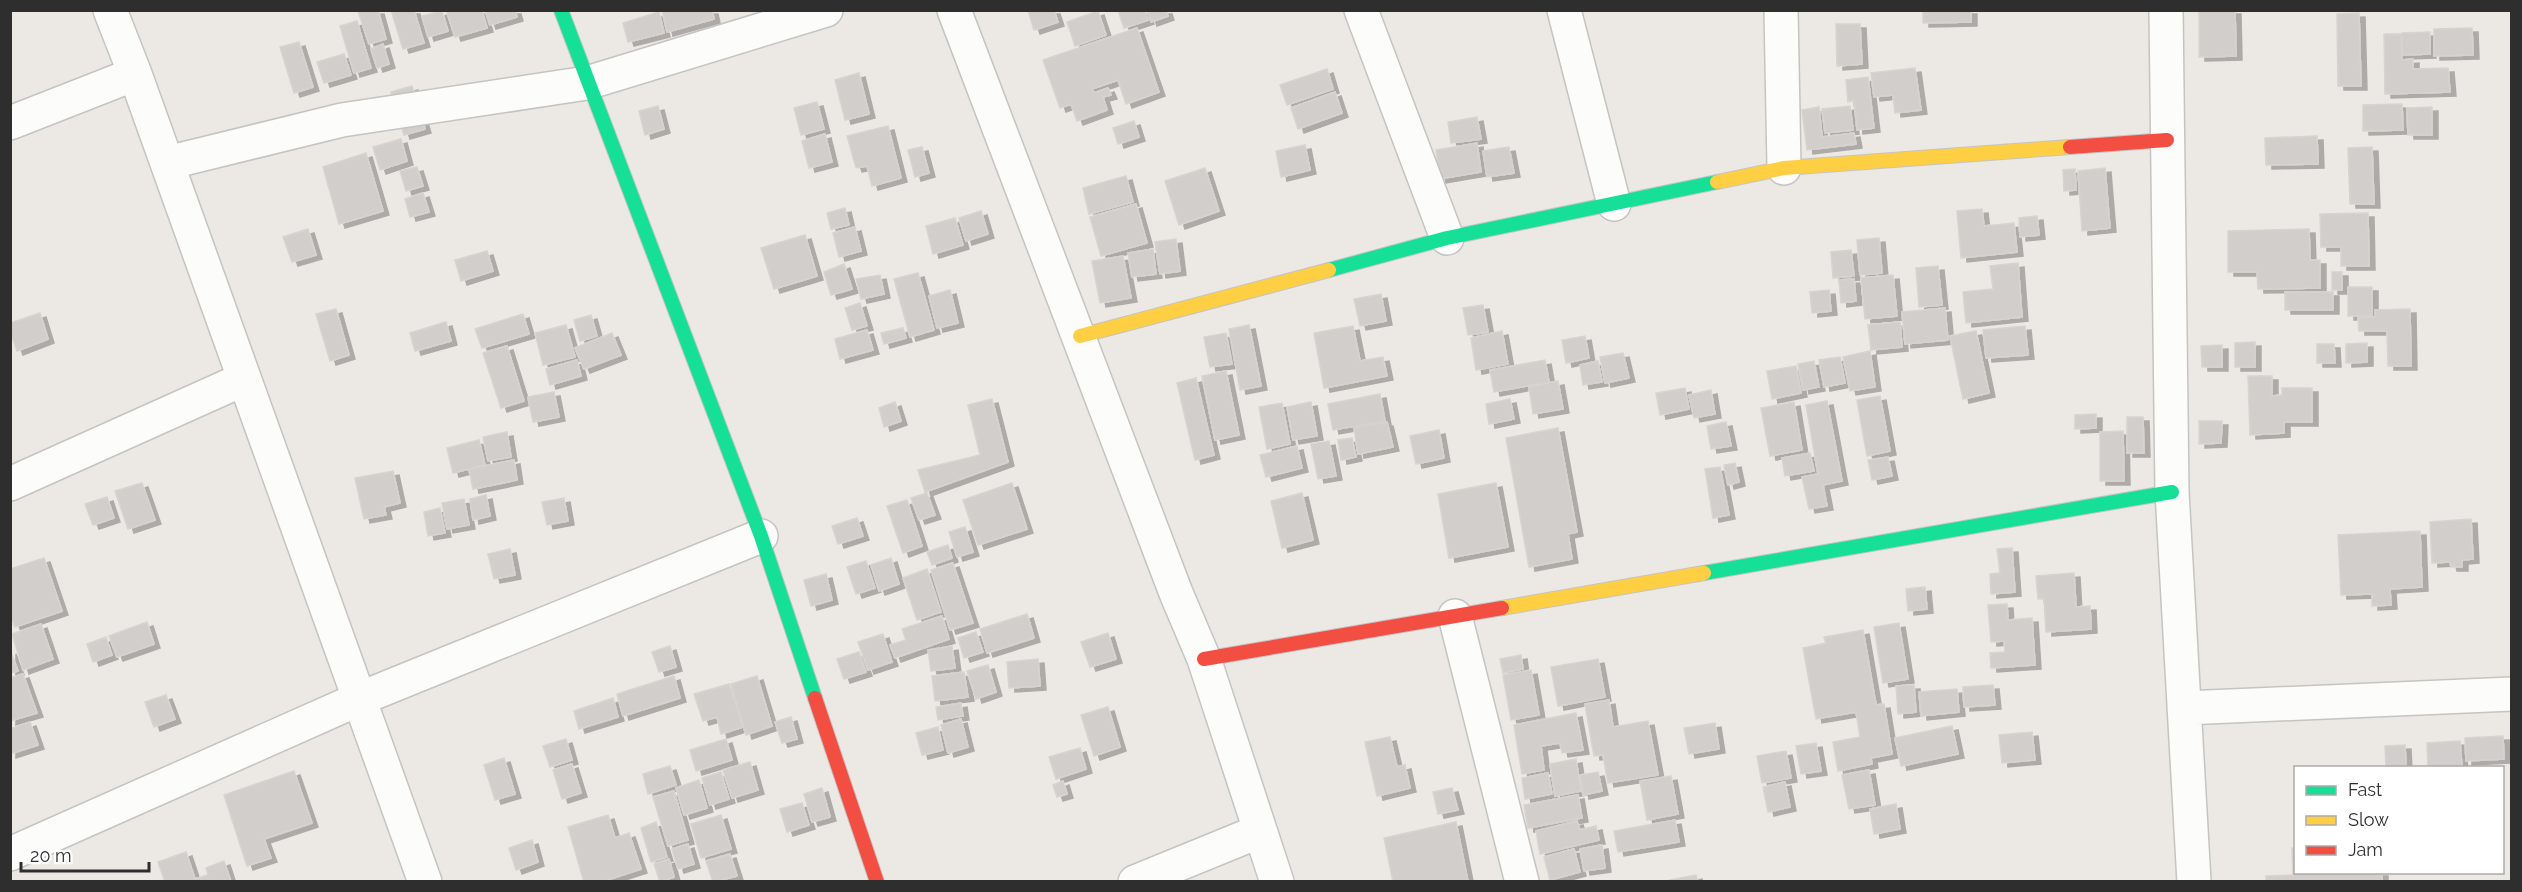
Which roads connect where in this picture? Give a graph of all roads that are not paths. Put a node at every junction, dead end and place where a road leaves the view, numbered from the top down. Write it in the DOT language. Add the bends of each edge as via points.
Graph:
graph roads {
  1 [pos="110,10"];
  2 [pos="561,10"];
  3 [pos="826,10"];
  4 [pos="954,10"];
  5 [pos="1361,10"];
  6 [pos="1564,10"];
  7 [pos="1781,10"];
  8 [pos="2166,10"];
  9 [pos="135,74"];
  10 [pos="587,83"];
  11 [pos="10,123"];
  12 [pos="2167,140"];
  13 [pos="167,163"];
  14 [pos="1784,168"];
  15 [pos="1614,204"];
  16 [pos="1447,238"];
  17 [pos="1080,336"];
  18 [pos="244,379"];
  19 [pos="10,484"];
  20 [pos="2172,492"];
  21 [pos="761,536"];
  22 [pos="1455,616"];
  23 [pos="1204,659"];
  24 [pos="2511,694"];
  25 [pos="359,699"];
  26 [pos="2184,708"];
  27 [pos="1260,831"];
  28 [pos="10,854"];
  29 [pos="425,882"];
  30 [pos="877,882"];
  31 [pos="1135,882"];
  32 [pos="1277,882"];
  33 [pos="1522,882"];
  34 [pos="2194,882"];
  1 -- 9 [label="street"];
  2 -- 10 [label="street"];
  3 -- 10 [label="street"];
  4 -- 17 [label="street"];
  5 -- 16 [label="street"];
  6 -- 15 [label="street"];
  7 -- 14 [label="street"];
  8 -- 12 [label="street"];
  9 -- 11 [label="street"];
  9 -- 13 [label="street"];
  10 -- 13 [label="street" via="342,120"];
  10 -- 21 [label="street"];
  12 -- 14 [label="street"];
  12 -- 20 [label="street"];
  13 -- 18 [label="street"];
  14 -- 15 [label="street"];
  15 -- 16 [label="street"];
  16 -- 17 [label="street"];
  17 -- 23 [label="street"];
  18 -- 19 [label="street"];
  18 -- 25 [label="street"];
  20 -- 22 [label="street"];
  20 -- 26 [label="street"];
  21 -- 25 [label="street"];
  21 -- 30 [label="street"];
  22 -- 23 [label="street"];
  22 -- 33 [label="street"];
  23 -- 27 [label="street"];
  24 -- 26 [label="street"];
  25 -- 28 [label="street"];
  25 -- 29 [label="street"];
  26 -- 34 [label="street"];
  27 -- 31 [label="street"];
  27 -- 32 [label="street"];
}
